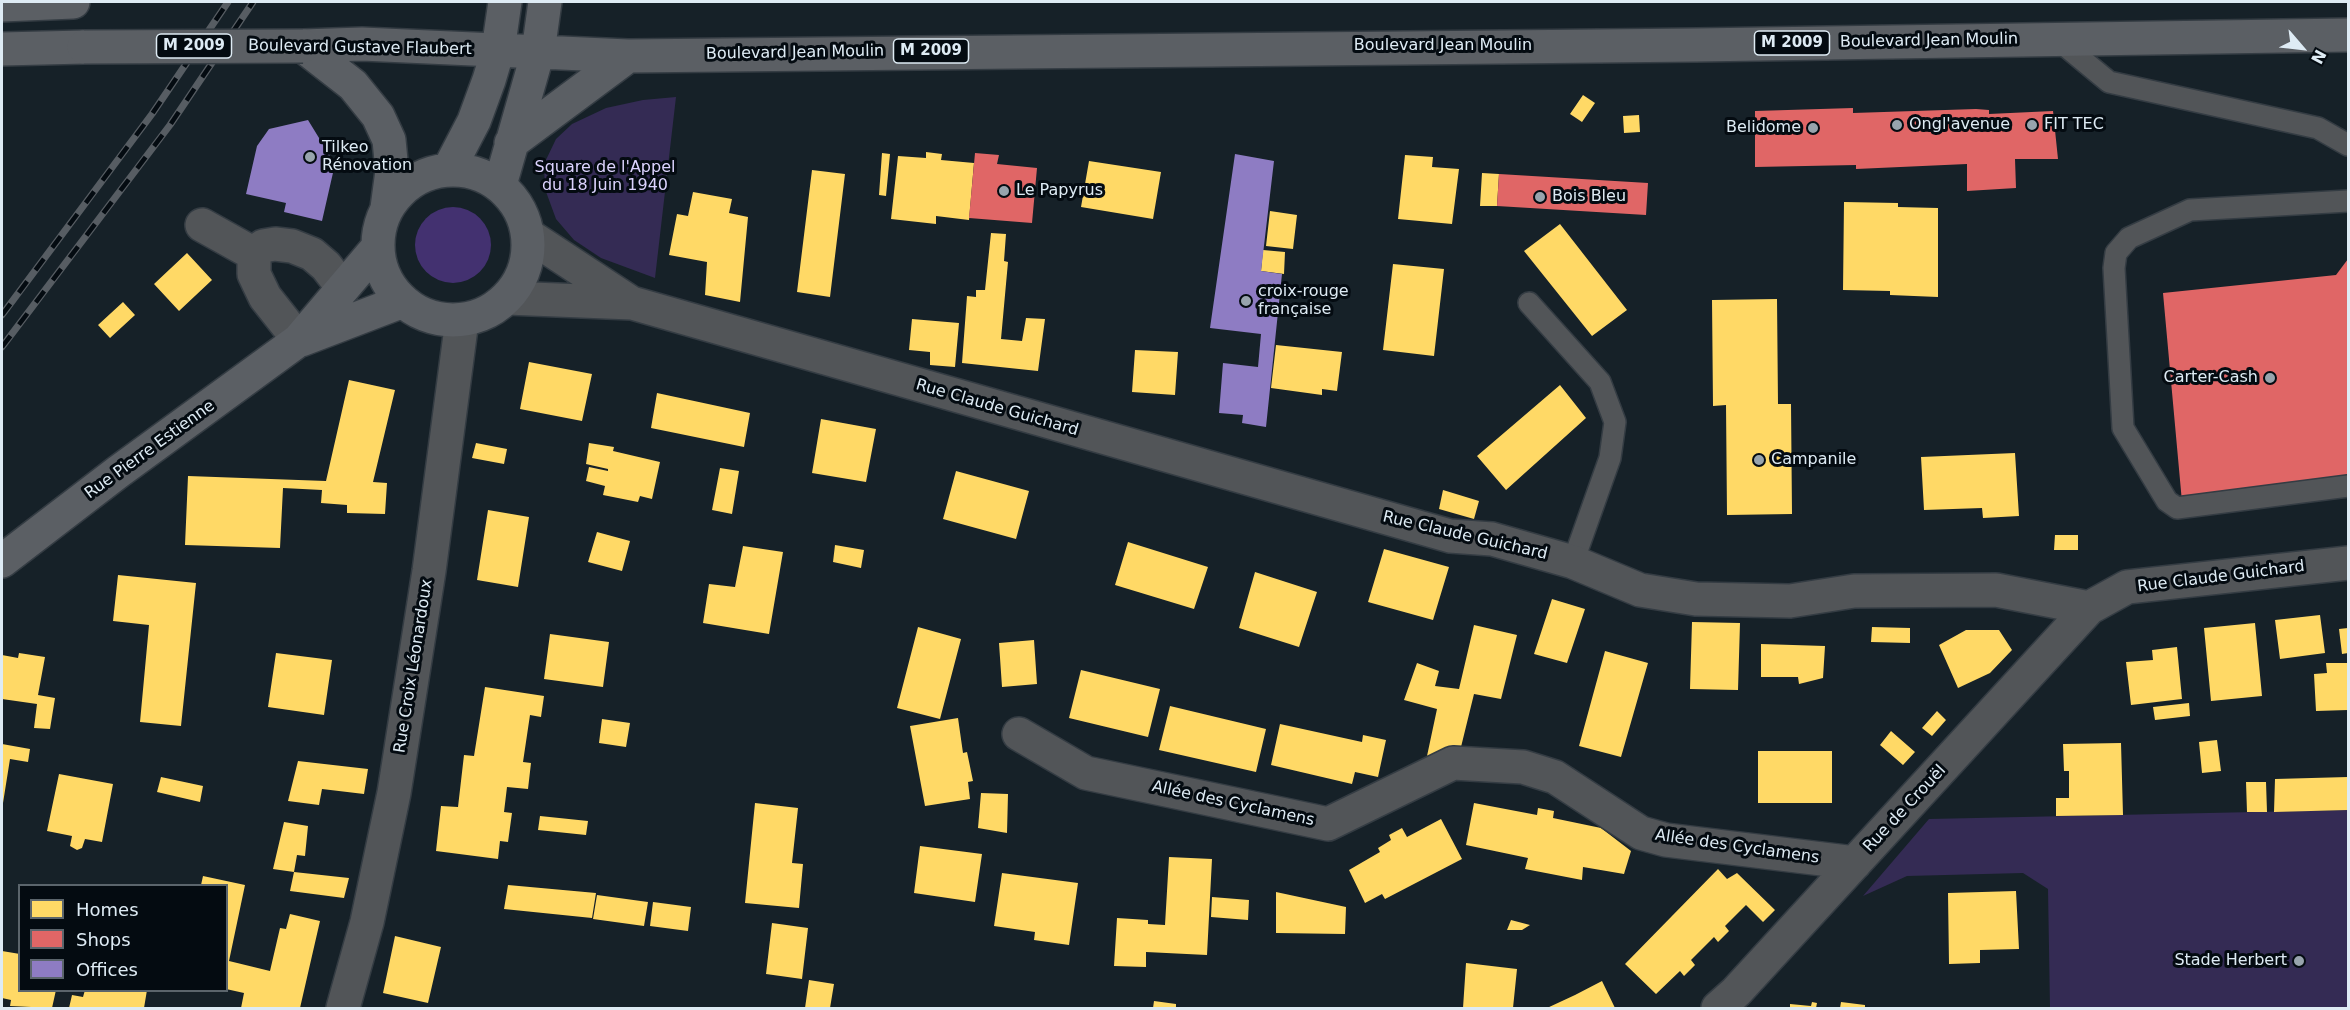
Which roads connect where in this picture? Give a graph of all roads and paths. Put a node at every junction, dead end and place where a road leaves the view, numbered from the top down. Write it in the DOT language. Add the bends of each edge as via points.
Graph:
graph roads {
  1 [pos="73,2"];
  2 [pos="505,2"];
  3 [pos="545,2"];
  4 [pos="2,5"];
  5 [pos="2349,35"];
  6 [pos="2057,39"];
  7 [pos="303,46"];
  8 [pos="2,49"];
  9 [pos="498,50"];
  10 [pos="538,52"];
  11 [pos="628,56"];
  12 [pos="510,143"];
  13 [pos="2349,145"];
  14 [pos="450,169"];
  15 [pos="500,185"];
  16 [pos="2349,201"];
  17 [pos="387,208"];
  18 [pos="202,225"];
  19 [pos="528,235"];
  20 [pos="378,247"];
  21 [pos="254,254"];
  22 [pos="343,288"];
  23 [pos="507,298"];
  24 [pos="403,301"];
  25 [pos="632,303"];
  26 [pos="1529,303"];
  27 [pos="462,320"];
  28 [pos="299,340"];
  29 [pos="2349,486"];
  30 [pos="2,561"];
  31 [pos="1573,562"];
  32 [pos="2349,563"];
  33 [pos="2089,608"];
  34 [pos="1019,734"];
  35 [pos="1856,863"];
  36 [pos="343,1008"];
  37 [pos="1718,1008"];
  1 -- 4 [label="main road"];
  2 -- 9 [label="main road"];
  3 -- 10 [label="main road"];
  5 -- 6 [label="main road, Boulevard Jean Moulin / M 2009"];
  6 -- 11 [label="main road, Boulevard Jean Moulin / M 2009"];
  6 -- 13 [label="lane" via="2109,82 2318,128"];
  7 -- 8 [label="main road, Boulevard Gustave Flaubert / M 2009, bridge"];
  7 -- 9 [label="main road, Boulevard Gustave Flaubert / M 2009" via="362,44"];
  7 -- 17 [label="main road" via="353,85 378,116 389,140 392,171"];
  9 -- 10 [label="main road, Boulevard Gustave Flaubert / M 2009"];
  9 -- 14 [label="main road" via="474,121"];
  10 -- 11 [label="main road, Boulevard Jean Moulin / M 2009"];
  10 -- 12 [label="main road"];
  11 -- 12 [label="main road"];
  12 -- 15 [label="main road"];
  14 -- 15 [label="main road" via="485,176"];
  14 -- 17 [label="main road" via="414,181"];
  15 -- 19 [label="main road" via="524,216"];
  16 -- 29 [label="lane" via="2190,210 2129,238 2116,253 2114,268 2123,428 2167,501 2177,508"];
  17 -- 20 [label="main road"];
  18 -- 21 [label="street"];
  19 -- 23 [label="main road" via="525,269"];
  19 -- 25 [label="street, Rue Claude Guichard"];
  20 -- 22 [label="main road, Rue Pierre Estienne"];
  20 -- 24 [label="main road" via="381,267"];
  21 -- 22 [label="street" via="263,246 292,246 312,254"];
  21 -- 28 [label="street" via="254,274 261,289"];
  22 -- 28 [label="main road, Rue Pierre Estienne"];
  23 -- 25 [label="street, Rue Claude Guichard"];
  23 -- 27 [label="main road" via="479,316"];
  24 -- 27 [label="main road" via="421,313"];
  24 -- 28 [label="main road, Rue Pierre Estienne"];
  25 -- 31 [label="street, Rue Claude Guichard" via="1450,536 1492,539"];
  26 -- 31 [label="lane" via="1600,382 1615,422 1610,458"];
  27 -- 36 [label="street, Rue Croix Léonardoux" via="429,571 394,793 368,922"];
  28 -- 30 [label="main road, Rue Pierre Estienne"];
  31 -- 33 [label="street, Rue Claude Guichard" via="1640,590 1696,599 1790,601 1854,591 1996,590"];
  32 -- 33 [label="street, Rue Claude Guichard" via="2127,587"];
  33 -- 35 [label="street, Rue de Crouël"];
  34 -- 35 [label="street, Allée des Cyclamens" via="1086,773 1328,824 1453,763 1522,767 1555,777 1641,833 1666,840"];
  35 -- 37 [label="street, Rue de Crouël"];
}
